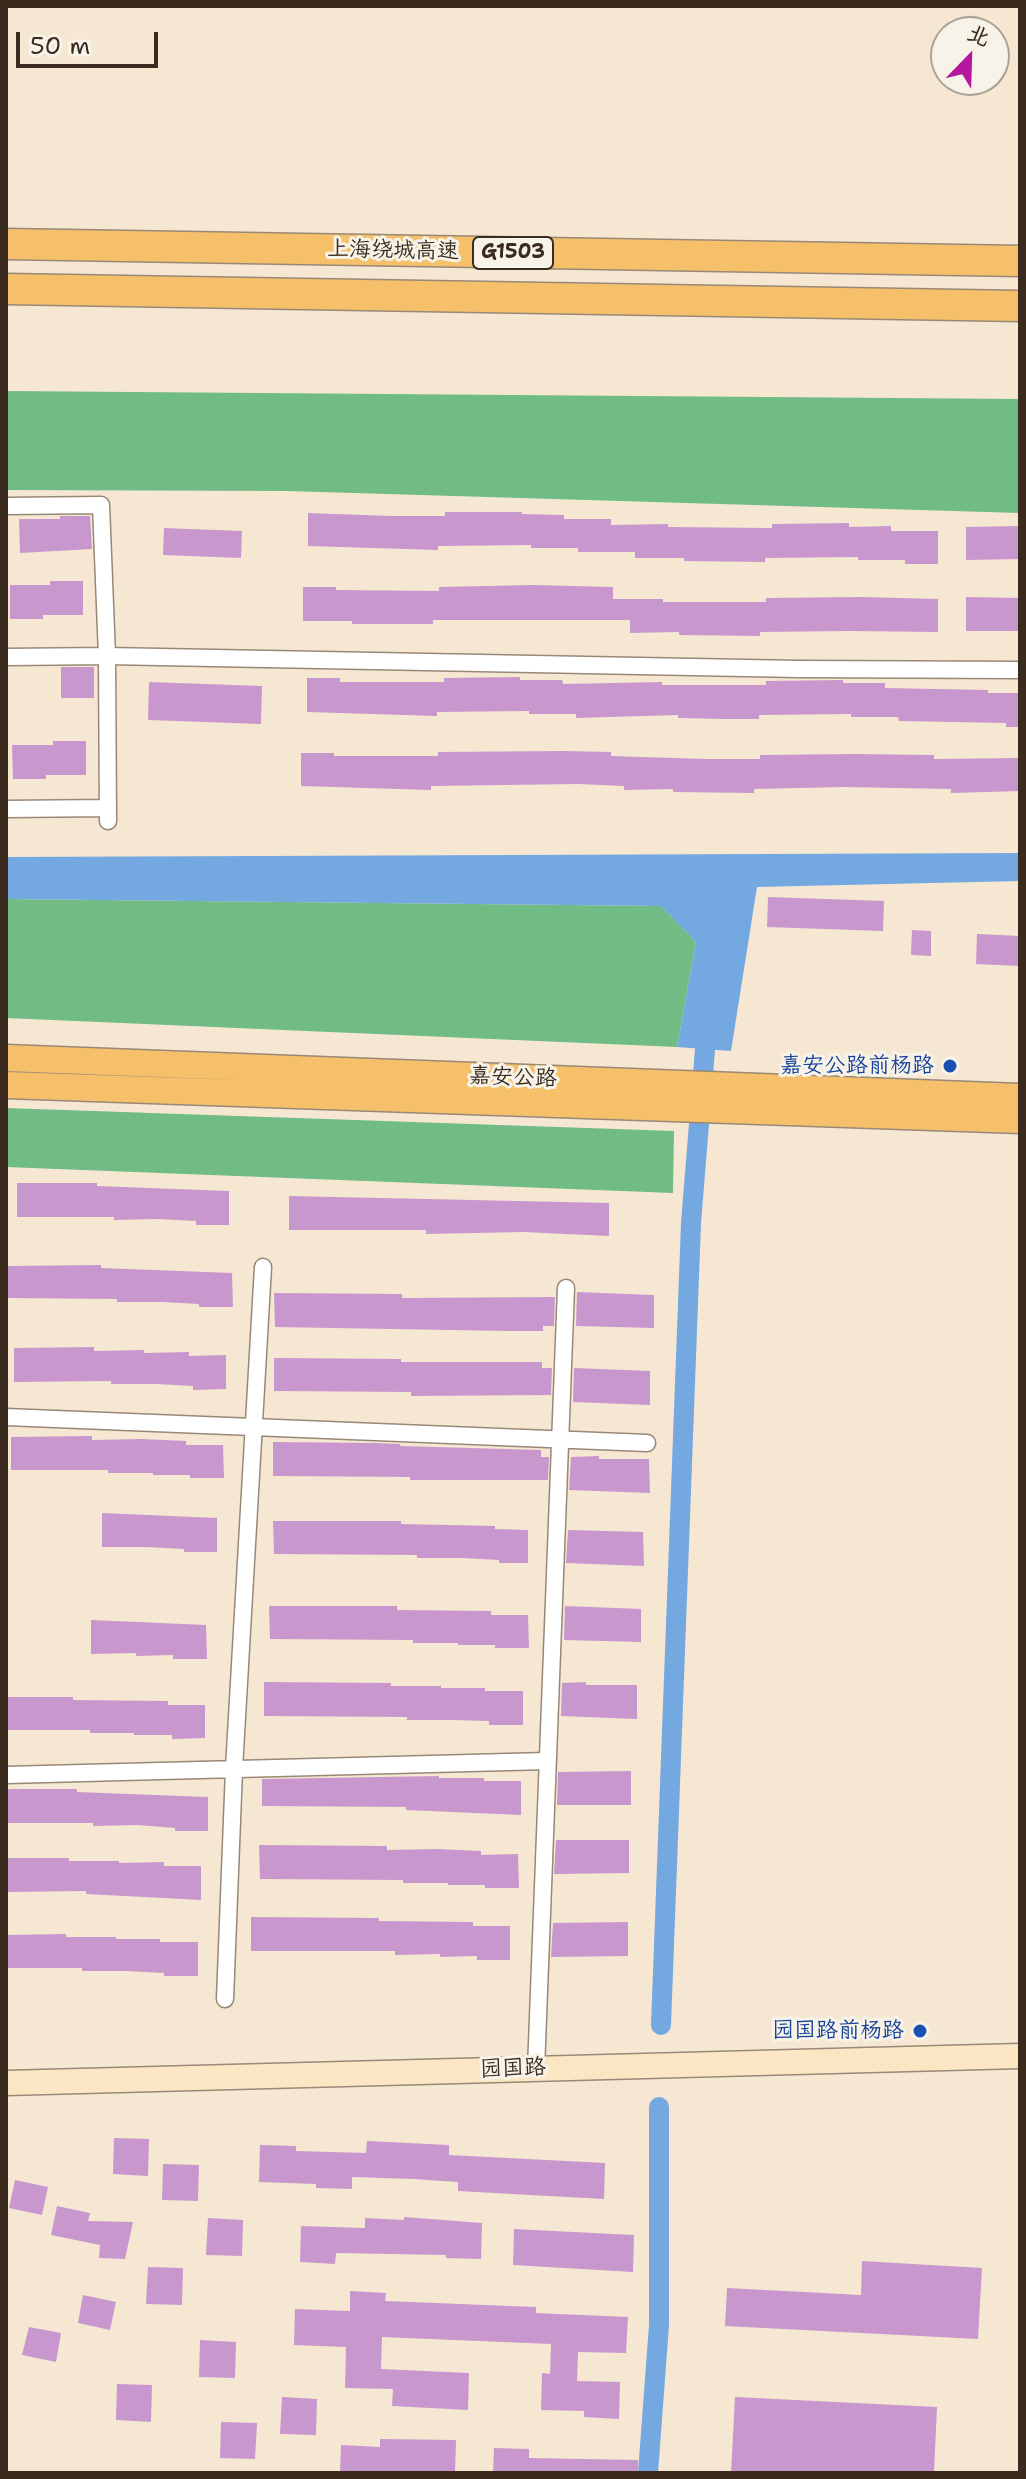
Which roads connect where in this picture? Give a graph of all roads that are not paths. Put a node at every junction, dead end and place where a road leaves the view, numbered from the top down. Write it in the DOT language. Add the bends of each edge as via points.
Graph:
graph roads {
  1 [pos="6,244"];
  2 [pos="1020,261"];
  3 [pos="6,289"];
  4 [pos="1020,306"];
  5 [pos="6,506"];
  6 [pos="107,656"];
  7 [pos="6,657"];
  8 [pos="1020,670"];
  9 [pos="6,809"];
  10 [pos="6,1058"];
  11 [pos="6,1085"];
  12 [pos="665,1096"];
  13 [pos="1020,1097"];
  14 [pos="730,1098"];
  15 [pos="1020,1120"];
  16 [pos="263,1267"];
  17 [pos="566,1288"];
  18 [pos="6,1417"];
  19 [pos="253,1427"];
  20 [pos="560,1439"];
  21 [pos="647,1443"];
  22 [pos="547,1761"];
  23 [pos="234,1769"];
  24 [pos="6,1775"];
  25 [pos="225,1999"];
  26 [pos="1020,2056"];
  27 [pos="536,2069"];
  28 [pos="6,2083"];
  1 -- 2 [label="highway, 上海绕城高速 / G1503"];
  3 -- 4 [label="highway, 上海绕城高速 / G1503"];
  5 -- 6 [label="street" via="101,505"];
  6 -- 7 [label="street"];
  6 -- 8 [label="street"];
  6 -- 9 [label="street" via="108,814"];
  10 -- 12 [label="main road, 嘉安公路"];
  11 -- 12 [label="main road, 嘉安公路"];
  12 -- 14 [label="main road, 嘉安公路"];
  13 -- 14 [label="main road, 嘉安公路"];
  14 -- 15 [label="main road, 嘉安公路"];
  16 -- 19 [label="street"];
  17 -- 20 [label="street"];
  18 -- 19 [label="street"];
  19 -- 20 [label="street"];
  19 -- 23 [label="street"];
  20 -- 21 [label="street"];
  20 -- 22 [label="street"];
  22 -- 23 [label="street"];
  22 -- 27 [label="street"];
  23 -- 24 [label="street"];
  23 -- 25 [label="street"];
  26 -- 27 [label="street, 园国路"];
  27 -- 28 [label="street, 园国路"];
}
